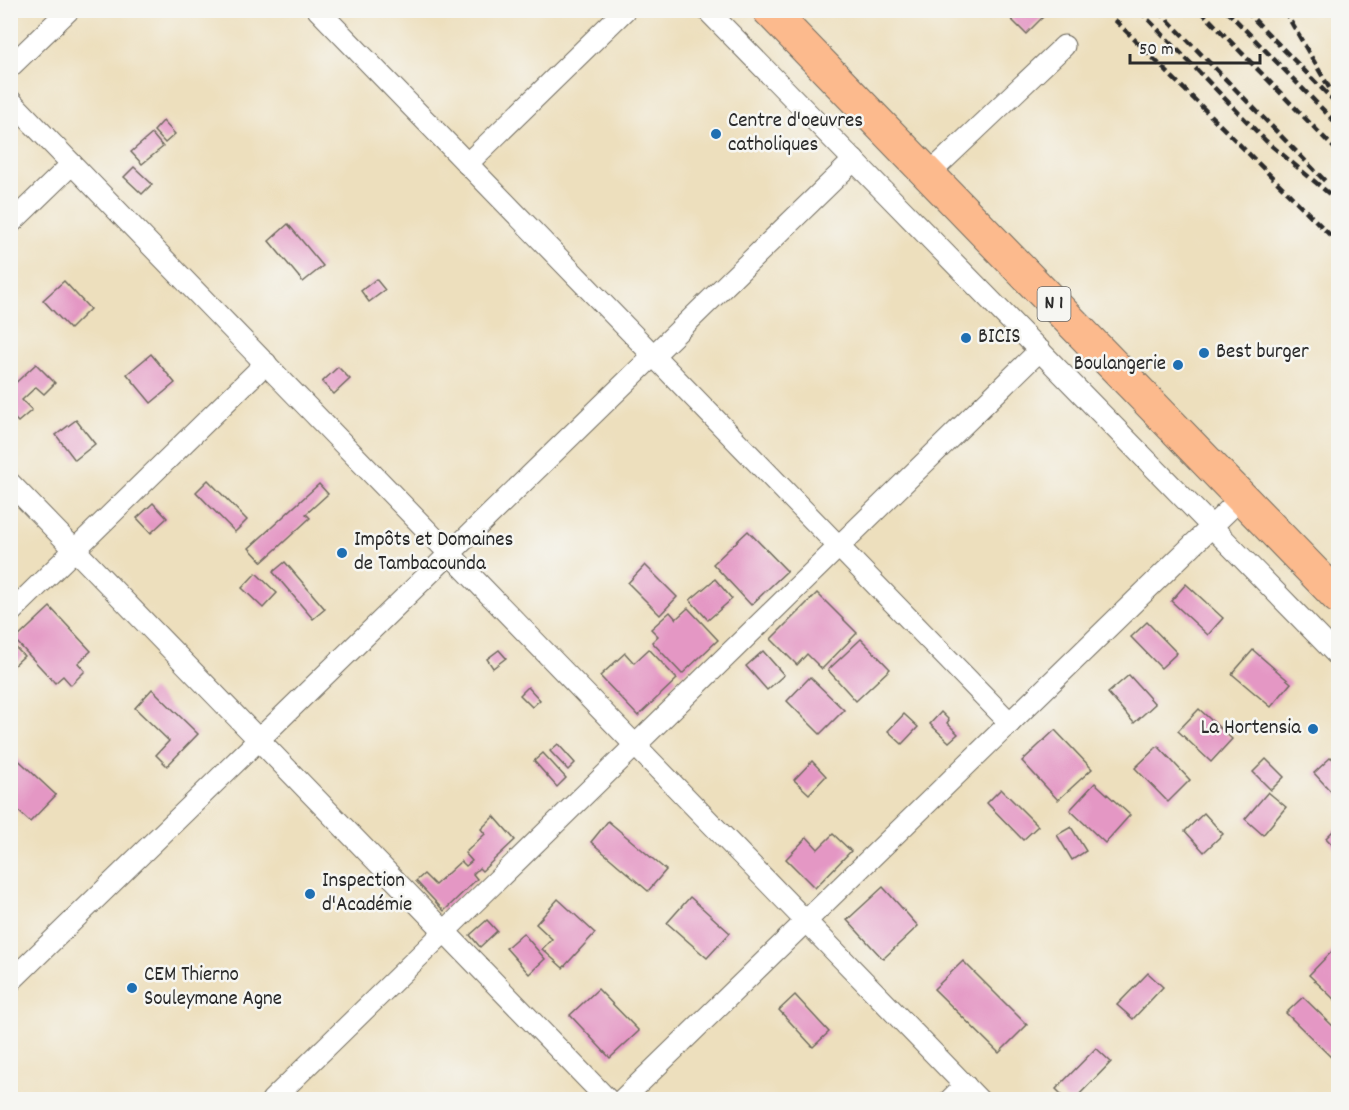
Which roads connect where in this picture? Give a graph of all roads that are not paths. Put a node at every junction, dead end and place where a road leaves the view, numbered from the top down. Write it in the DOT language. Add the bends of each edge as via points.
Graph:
graph roads {
  1 [pos="69,10"];
  2 [pos="318,10"];
  3 [pos="625,10"];
  4 [pos="707,10"];
  5 [pos="769,10"];
  6 [pos="1064,46"];
  7 [pos="10,67"];
  8 [pos="10,100"];
  9 [pos="854,160"];
  10 [pos="72,164"];
  11 [pos="467,164"];
  12 [pos="928,175"];
  13 [pos="10,224"];
  14 [pos="1040,350"];
  15 [pos="653,356"];
  16 [pos="266,363"];
  17 [pos="10,483"];
  18 [pos="1242,497"];
  19 [pos="1212,526"];
  20 [pos="838,547"];
  21 [pos="75,549"];
  22 [pos="450,554"];
  23 [pos="1338,597"];
  24 [pos="10,613"];
  25 [pos="1338,656"];
  26 [pos="1010,723"];
  27 [pos="260,740"];
  28 [pos="636,745"];
  29 [pos="806,921"];
  30 [pos="445,931"];
  31 [pos="10,982"];
  32 [pos="965,1095"];
  33 [pos="272,1100"];
  34 [pos="608,1100"];
  35 [pos="622,1100"];
  1 -- 7 [label="street"];
  2 -- 11 [label="street"];
  3 -- 11 [label="street"];
  4 -- 9 [label="street"];
  5 -- 12 [label="highway, N 1"];
  6 -- 12 [label="street"];
  8 -- 10 [label="street"];
  9 -- 14 [label="street"];
  9 -- 15 [label="street"];
  10 -- 13 [label="street"];
  10 -- 16 [label="street"];
  11 -- 15 [label="street"];
  12 -- 18 [label="highway, N 1"];
  14 -- 19 [label="street"];
  14 -- 20 [label="street"];
  15 -- 20 [label="street"];
  15 -- 22 [label="street"];
  16 -- 21 [label="street"];
  16 -- 22 [label="street"];
  17 -- 21 [label="street"];
  18 -- 19 [label="street"];
  18 -- 23 [label="highway, N 1"];
  19 -- 25 [label="street"];
  19 -- 26 [label="street"];
  20 -- 26 [label="street"];
  20 -- 28 [label="street"];
  21 -- 24 [label="street"];
  21 -- 27 [label="street"];
  22 -- 27 [label="street"];
  22 -- 28 [label="street"];
  26 -- 29 [label="street"];
  27 -- 30 [label="street"];
  27 -- 31 [label="street"];
  28 -- 29 [label="street"];
  28 -- 30 [label="street"];
  29 -- 32 [label="street"];
  29 -- 35 [label="street"];
  30 -- 33 [label="street"];
  30 -- 34 [label="street"];
}
